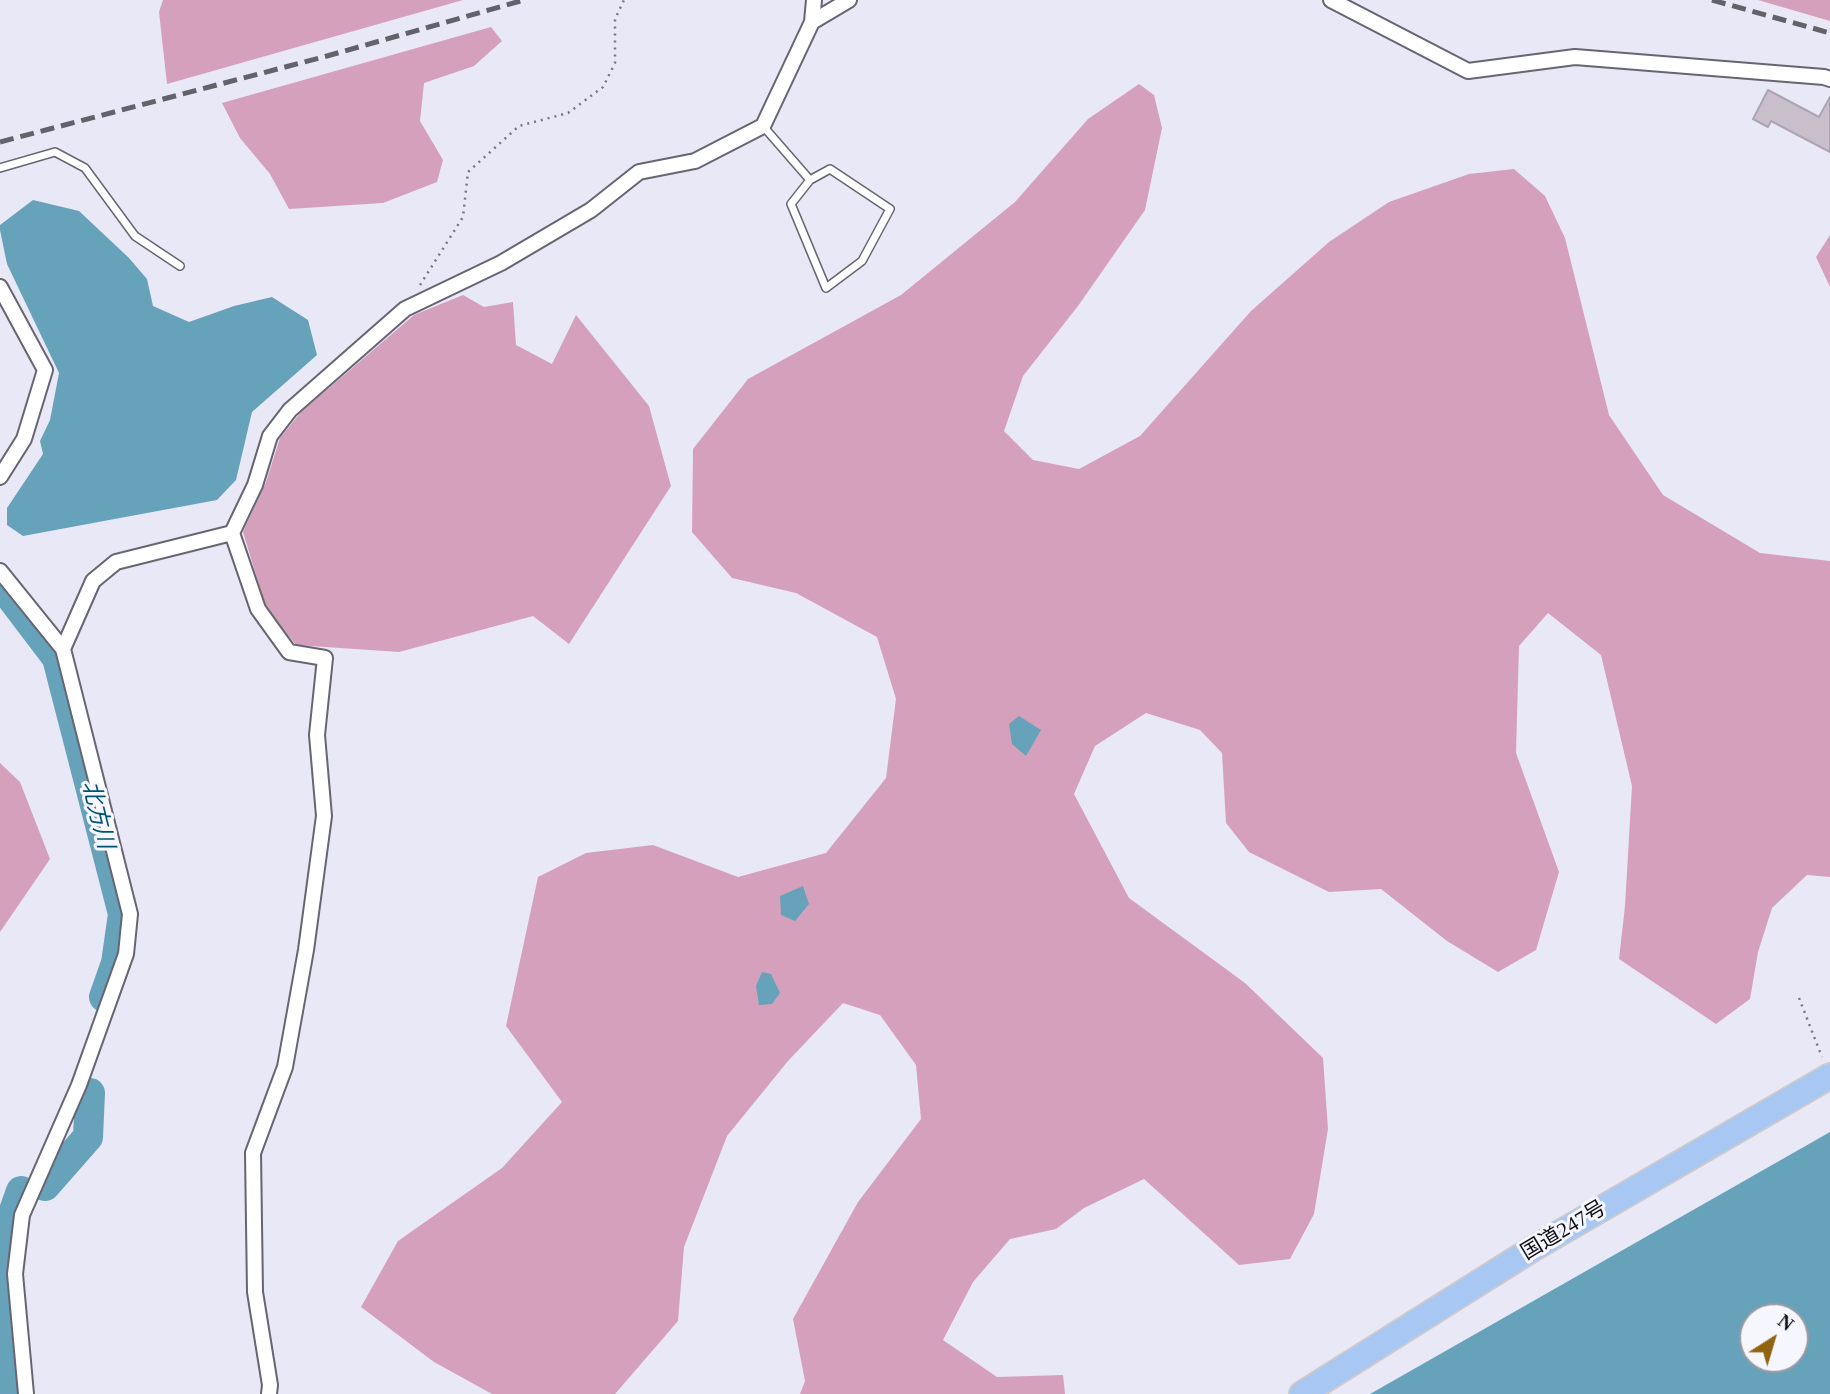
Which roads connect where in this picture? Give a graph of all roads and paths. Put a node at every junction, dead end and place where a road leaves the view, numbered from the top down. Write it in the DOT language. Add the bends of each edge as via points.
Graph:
graph roads {
  1 [pos="624,0"];
  2 [pos="814,0"];
  3 [pos="849,0"];
  4 [pos="1331,0"];
  5 [pos="812,22"];
  6 [pos="1830,79"];
  7 [pos="763,126"];
  8 [pos="0,168"];
  9 [pos="810,180"];
  10 [pos="180,266"];
  11 [pos="0,287"];
  12 [pos="405,309"];
  13 [pos="0,477"];
  14 [pos="232,533"];
  15 [pos="0,571"];
  16 [pos="63,649"];
  17 [pos="1799,998"];
  18 [pos="1830,1076"];
  19 [pos="26,1394"];
  20 [pos="269,1394"];
  21 [pos="1302,1394"];
  1 -- 12 [label="path" via="615,19 615,63 603,87 568,113 519,126 468,172 463,217"];
  2 -- 5 [label="street"];
  3 -- 5 [label="street"];
  4 -- 6 [label="street" via="1468,71 1575,57"];
  5 -- 7 [label="street"];
  7 -- 9 [label="lane"];
  7 -- 12 [label="street" via="695,161 639,172 591,210 501,263"];
  8 -- 10 [label="lane" via="55,152 85,168 135,236"];
  9 -- 9 [label="lane" via="830,169 890,209 862,261 826,288 791,204"];
  11 -- 13 [label="street" via="45,370 24,439"];
  12 -- 14 [label="street" via="283,418 270,436 255,485"];
  14 -- 16 [label="street" via="116,562 93,580"];
  14 -- 20 [label="street" via="258,609 289,652 325,658 317,735 324,816 306,950 285,1067 253,1153 255,1292"];
  15 -- 16 [label="street"];
  16 -- 19 [label="street" via="130,914 126,954 79,1085 22,1215 15,1274"];
  17 -- 18 [label="path"];
  18 -- 21 [label="highway, 国道247号" via="1534,1248"];
}
